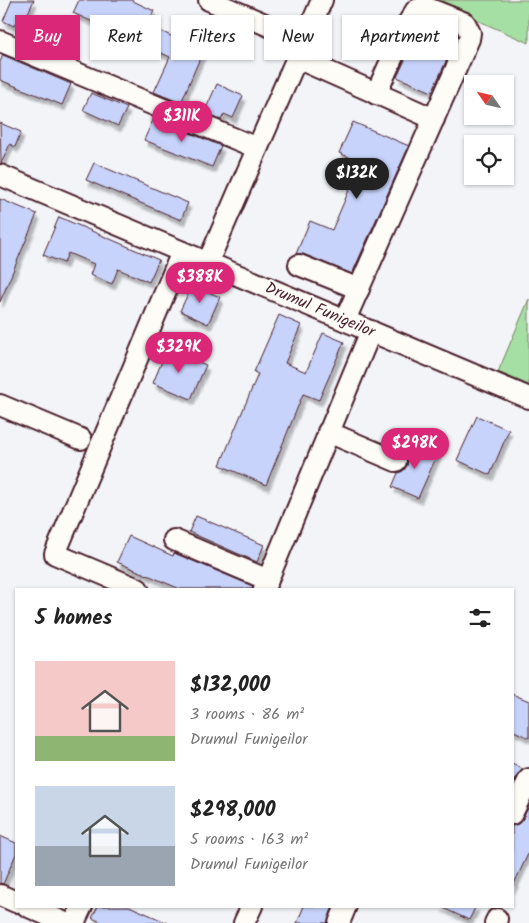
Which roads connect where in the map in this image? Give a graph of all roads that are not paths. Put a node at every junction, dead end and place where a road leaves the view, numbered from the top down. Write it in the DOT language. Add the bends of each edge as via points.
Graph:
graph roads {
  1 [pos="209,0"];
  2 [pos="322,0"];
  3 [pos="315,15"];
  4 [pos="264,30"];
  5 [pos="0,41"];
  6 [pos="295,60"];
  7 [pos="319,60"];
  8 [pos="376,94"];
  9 [pos="434,119"];
  10 [pos="257,148"];
  11 [pos="0,175"];
  12 [pos="182,252"];
  13 [pos="208,262"];
  14 [pos="299,265"];
  15 [pos="359,289"];
  16 [pos="345,320"];
  17 [pos="371,331"];
  18 [pos="529,398"];
  19 [pos="0,405"];
  20 [pos="328,432"];
  21 [pos="81,439"];
  22 [pos="396,461"];
  23 [pos="174,540"];
  24 [pos="266,584"];
  25 [pos="136,588"];
  26 [pos="529,780"];
  27 [pos="514,810"];
  28 [pos="0,895"];
  29 [pos="15,902"];
  30 [pos="31,908"];
  31 [pos="81,908"];
  32 [pos="251,908"];
  33 [pos="345,908"];
  34 [pos="65,923"];
  35 [pos="74,923"];
  36 [pos="244,923"];
  37 [pos="339,923"];
  1 -- 4 [label="street"];
  2 -- 3 [label="street"];
  5 -- 10 [label="street"];
  6 -- 10 [label="street"];
  7 -- 8 [label="street"];
  8 -- 9 [label="street"];
  8 -- 9 [label="street" via="416,10 425,7 465,23 469,39"];
  9 -- 15 [label="street"];
  10 -- 13 [label="street"];
  11 -- 12 [label="street, Drumul Funigeilor"];
  12 -- 13 [label="street, Drumul Funigeilor"];
  12 -- 25 [label="street" via="55,554"];
  13 -- 16 [label="street, Drumul Funigeilor"];
  14 -- 15 [label="street"];
  15 -- 16 [label="street"];
  16 -- 17 [label="street, Drumul Funigeilor"];
  17 -- 18 [label="street, Drumul Funigeilor"];
  17 -- 20 [label="street"];
  19 -- 21 [label="street"];
  20 -- 22 [label="street"];
  20 -- 24 [label="street"];
  23 -- 24 [label="street"];
  26 -- 27 [label="street"];
  28 -- 29 [label="street"];
  30 -- 34 [label="street"];
  31 -- 35 [label="street"];
  32 -- 36 [label="street"];
  33 -- 37 [label="street"];
}
